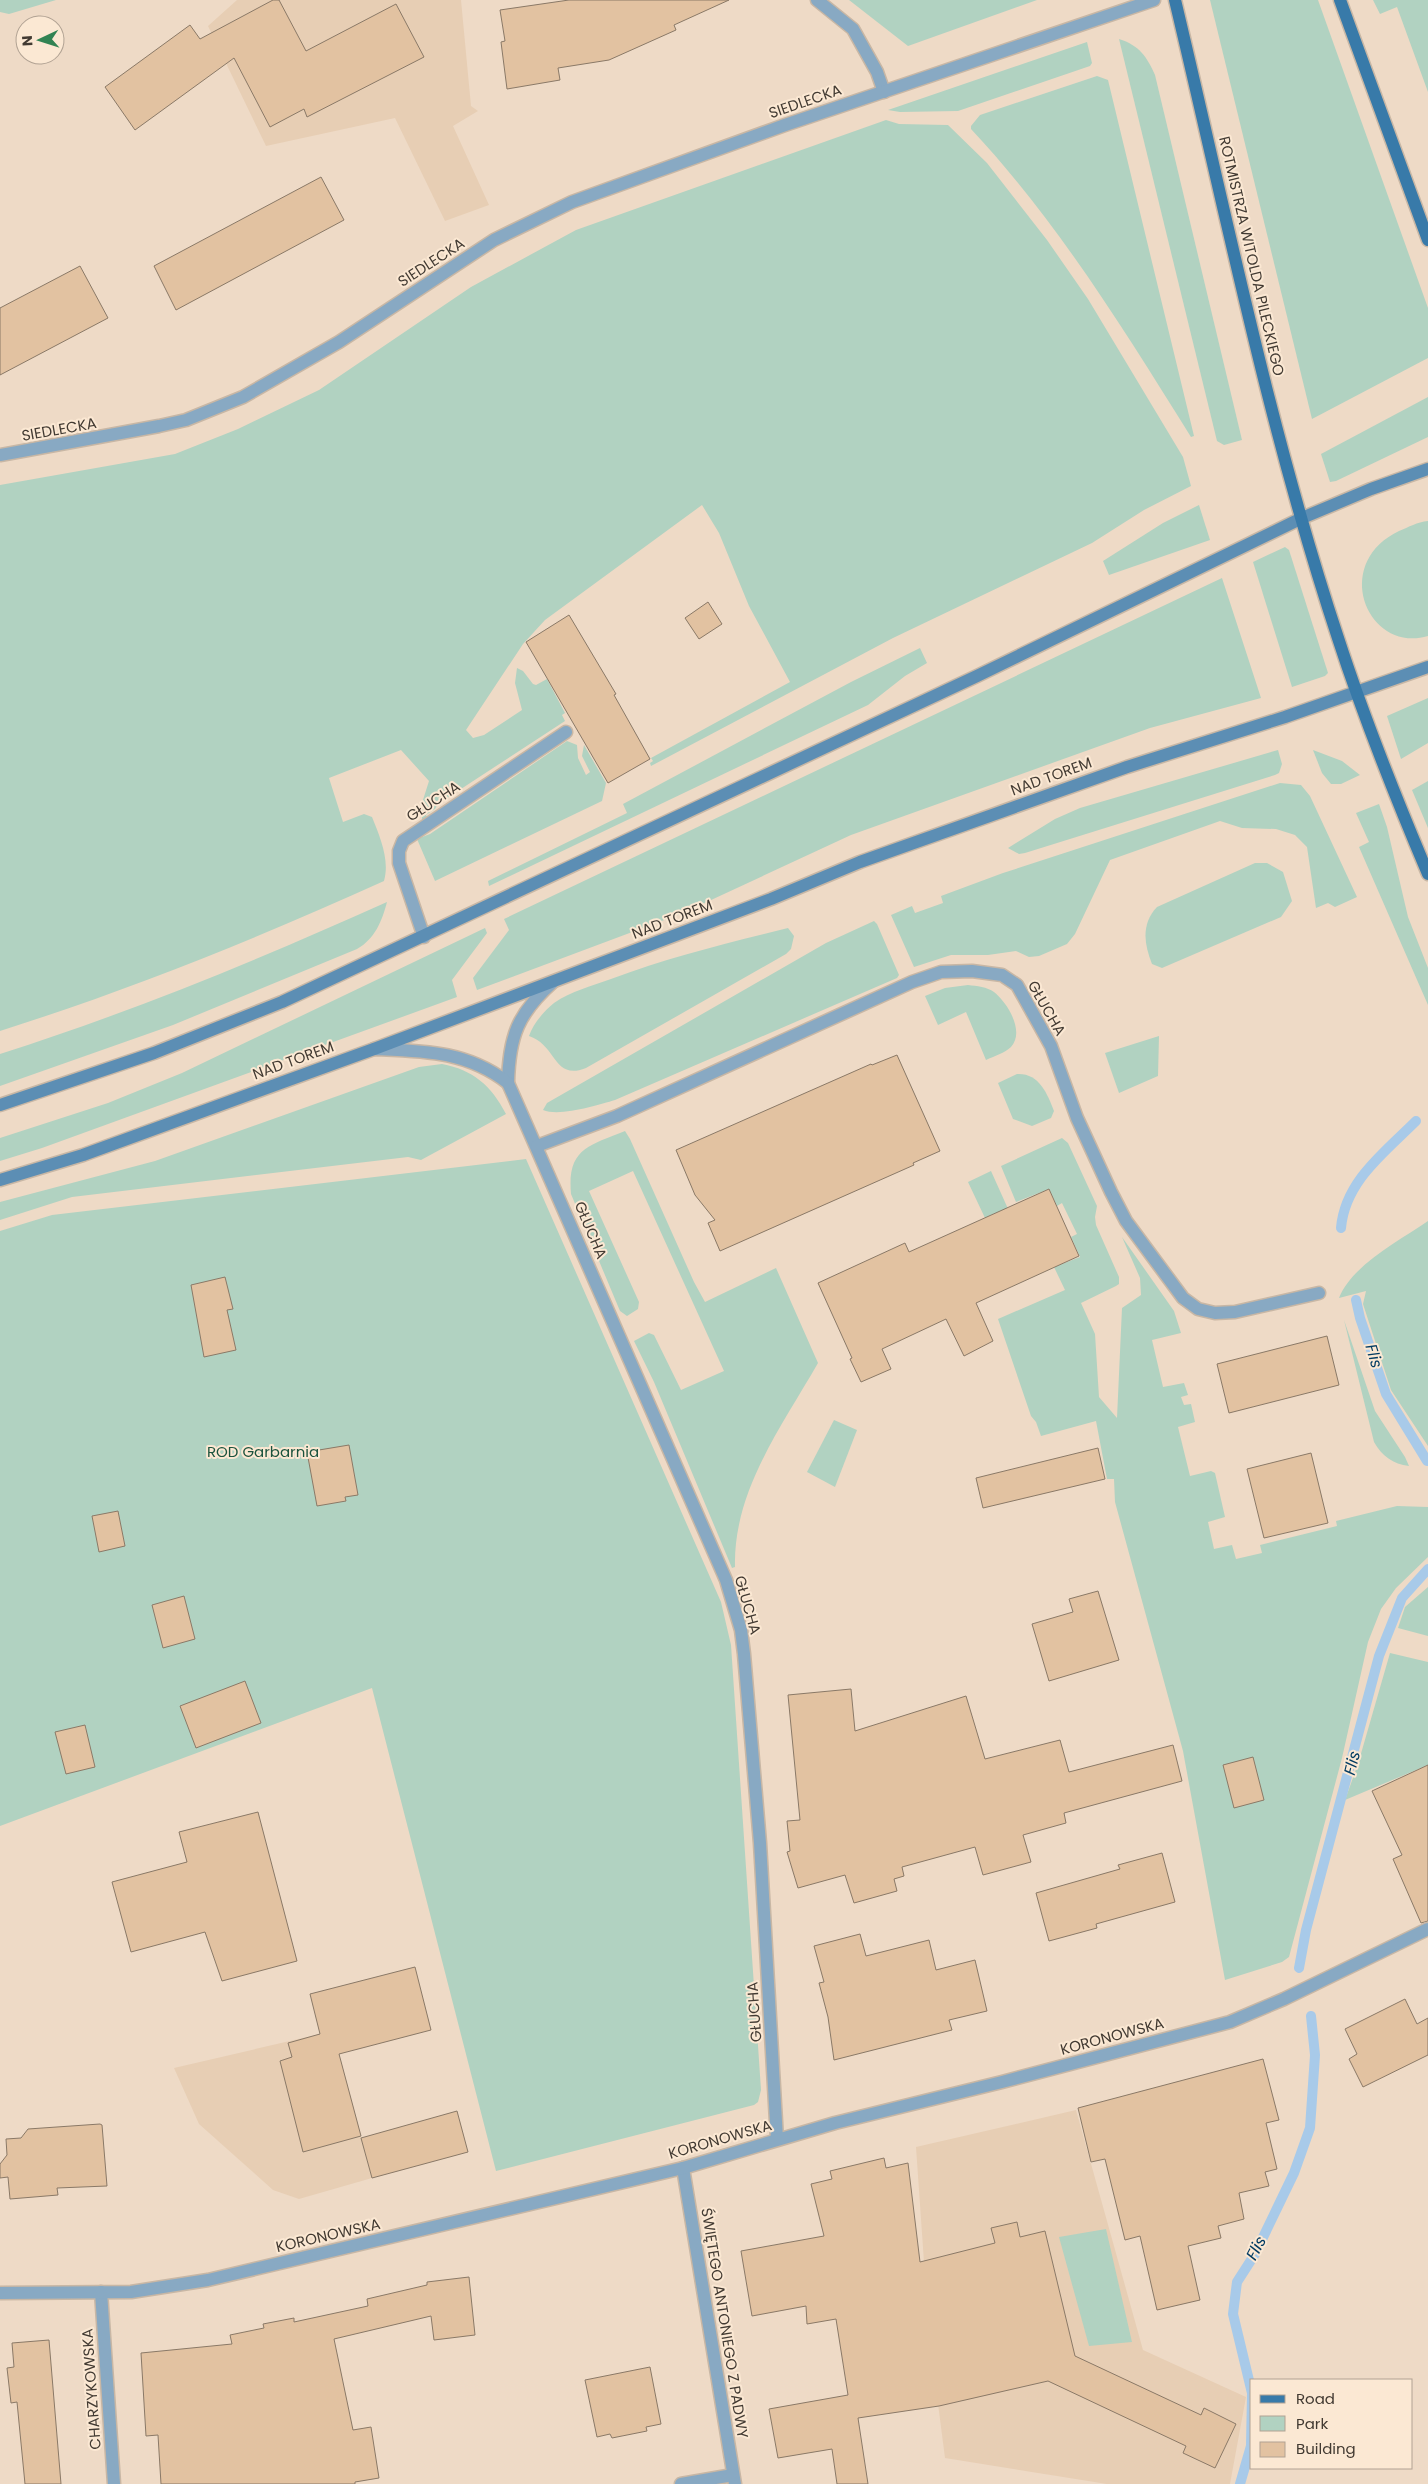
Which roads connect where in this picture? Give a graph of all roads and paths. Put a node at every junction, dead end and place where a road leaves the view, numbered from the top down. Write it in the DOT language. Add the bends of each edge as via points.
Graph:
graph roads {
  1 [pos="817,0"];
  2 [pos="1154,0"];
  3 [pos="1175,0"];
  4 [pos="1340,0"];
  5 [pos="884,92"];
  6 [pos="1428,240"];
  7 [pos="0,455"];
  8 [pos="1428,469"];
  9 [pos="1302,518"];
  10 [pos="1428,667"];
  11 [pos="1357,692"];
  12 [pos="566,732"];
  13 [pos="1428,874"];
  14 [pos="424,937"];
  15 [pos="553,982"];
  16 [pos="374,1049"];
  17 [pos="508,1083"];
  18 [pos="0,1105"];
  19 [pos="537,1146"];
  20 [pos="0,1180"];
  21 [pos="1319,1293"];
  22 [pos="1428,1929"];
  23 [pos="777,2139"];
  24 [pos="683,2168"];
  25 [pos="101,2292"];
  26 [pos="0,2293"];
  27 [pos="734,2479"];
  28 [pos="114,2484"];
  29 [pos="681,2484"];
  1 -- 5 [label="street" via="852,29 877,72"];
  2 -- 5 [label="street, SIEDLECKA"];
  3 -- 9 [label="main road, ROTMISTRZA WITOLDA PILECKIEGO" via="1275,420"];
  4 -- 6 [label="main road"];
  5 -- 7 [label="street, SIEDLECKA" via="572,202 494,240 339,342 243,397 186,420"];
  8 -- 9 [label="main road"];
  9 -- 11 [label="main road, ROTMISTRZA WITOLDA PILECKIEGO"];
  9 -- 14 [label="main road"];
  10 -- 11 [label="main road, NAD TOREM"];
  11 -- 13 [label="main road, ROTMISTRZA WITOLDA PILECKIEGO" via="1389,782"];
  11 -- 15 [label="main road, NAD TOREM" via="1127,767 860,862"];
  12 -- 14 [label="street, GŁUCHA" via="403,841 399,863"];
  14 -- 18 [label="main road" via="282,1002 154,1053"];
  15 -- 16 [label="main road, NAD TOREM"];
  15 -- 17 [label="street, GŁUCHA" via="532,1000 519,1020 508,1062"];
  16 -- 17 [label="street, GŁUCHA" via="429,1051 470,1060 490,1069"];
  16 -- 20 [label="main road, NAD TOREM" via="83,1155"];
  17 -- 19 [label="street, GŁUCHA"];
  19 -- 21 [label="street, GŁUCHA" via="617,1116 912,982 941,972 972,971 1002,975 1017,985 1050,1046 1077,1118 1126,1220 1183,1298 1198,1309 1215,1313 1235,1312"];
  19 -- 23 [label="street, GŁUCHA" via="726,1580 741,1630 760,1842"];
  22 -- 23 [label="street, KORONOWSKA" via="1230,2022"];
  23 -- 24 [label="street, KORONOWSKA"];
  24 -- 25 [label="street, KORONOWSKA" via="208,2280 131,2292"];
  24 -- 27 [label="street, ŚWIĘTEGO ANTONIEGO Z PADWY"];
  25 -- 26 [label="street, KORONOWSKA"];
  25 -- 28 [label="street, CHARZYKOWSKA"];
  27 -- 29 [label="street"];
}
